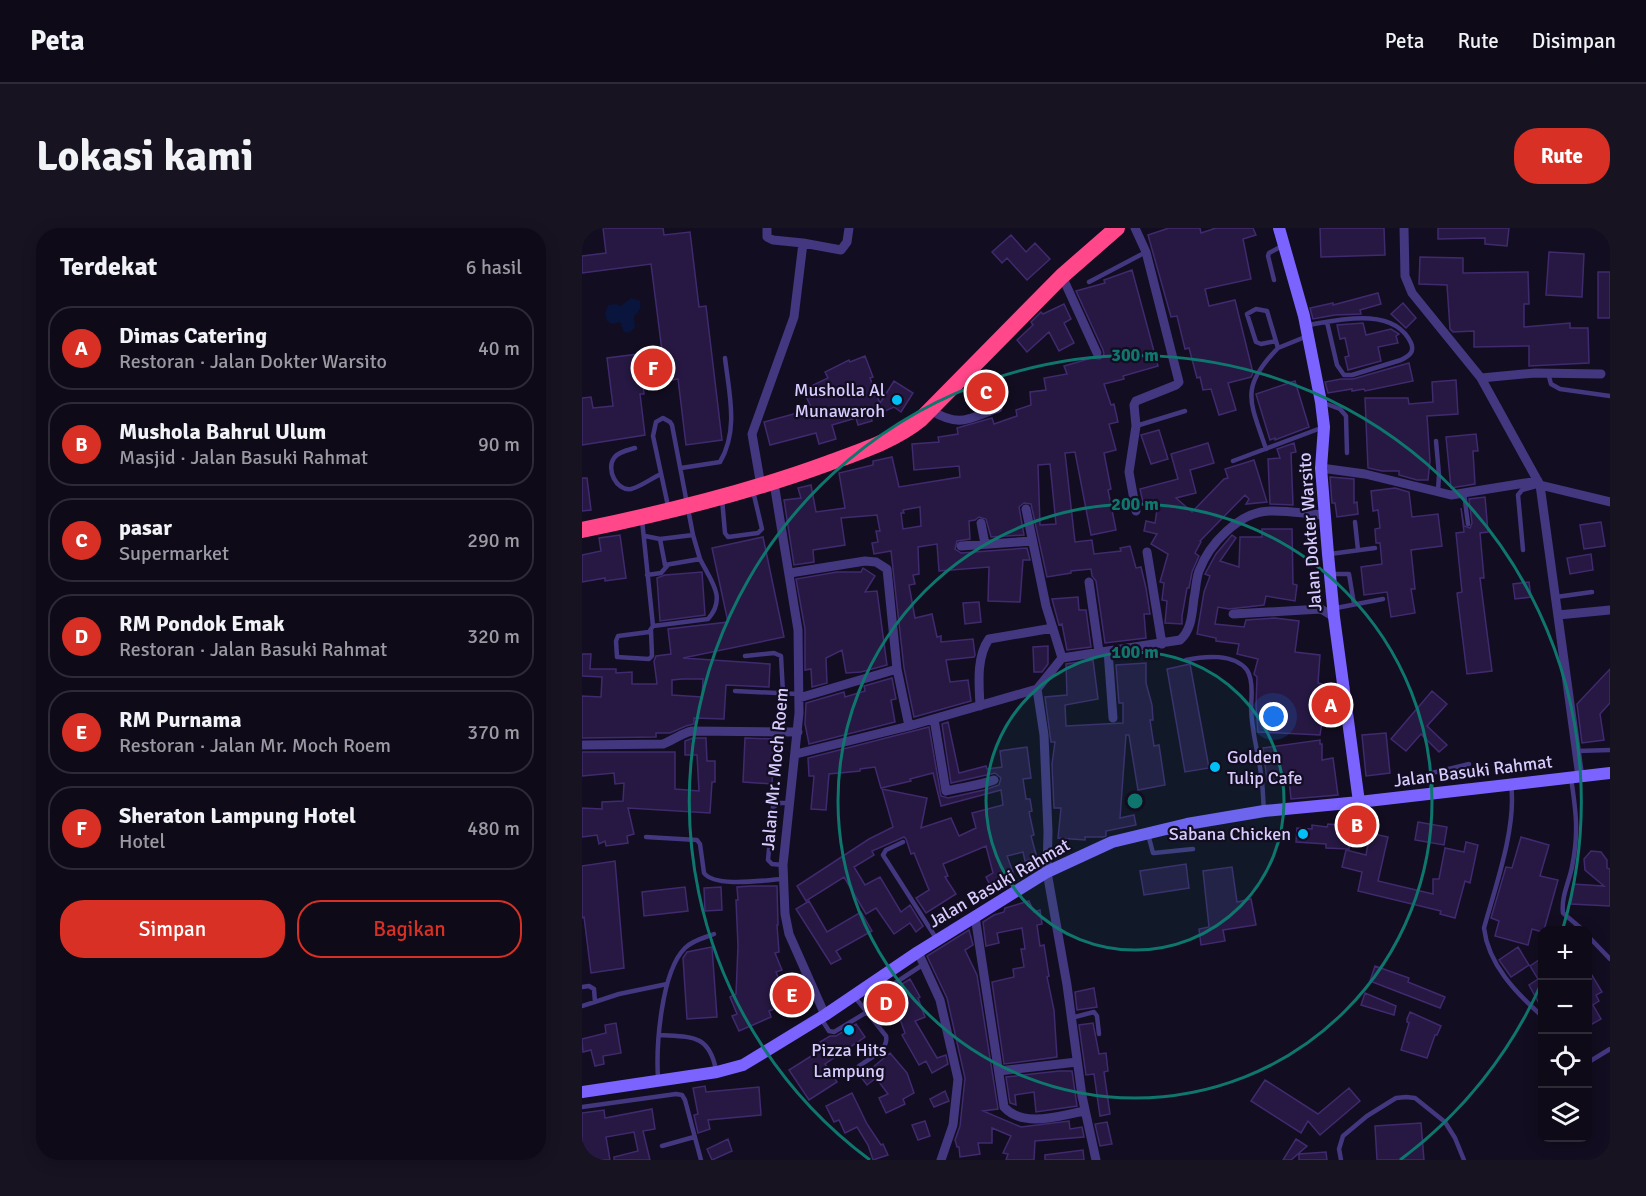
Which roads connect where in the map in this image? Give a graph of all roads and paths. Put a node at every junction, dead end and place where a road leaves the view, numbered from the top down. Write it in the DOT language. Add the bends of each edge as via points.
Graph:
graph roads {
  1 [pos="767,228"];
  2 [pos="849,228"];
  3 [pos="1117,228"];
  4 [pos="1135,228"];
  5 [pos="1279,228"];
  6 [pos="1404,228"];
  7 [pos="803,243"];
  8 [pos="1284,244"];
  9 [pos="1146,252"];
  10 [pos="1062,276"];
  11 [pos="1274,280"];
  12 [pos="1089,282"];
  13 [pos="1327,322"];
  14 [pos="1307,331"];
  15 [pos="1276,341"];
  16 [pos="1278,348"];
  17 [pos="1097,353"];
  18 [pos="725,358"];
  19 [pos="1548,373"];
  20 [pos="1601,374"];
  21 [pos="1481,378"];
  22 [pos="1610,396"];
  23 [pos="1321,402"];
  24 [pos="998,408"];
  25 [pos="930,410"];
  26 [pos="1185,411"];
  27 [pos="1136,426"];
  28 [pos="1324,427"];
  29 [pos="1436,441"];
  30 [pos="635,448"];
  31 [pos="1266,449"];
  32 [pos="1347,453"];
  33 [pos="1233,461"];
  34 [pos="681,468"];
  35 [pos="1321,468"];
  36 [pos="661,474"];
  37 [pos="1539,483"];
  38 [pos="763,486"];
  39 [pos="1438,491"];
  40 [pos="1464,493"];
  41 [pos="721,497"];
  42 [pos="1610,502"];
  43 [pos="688,505"];
  44 [pos="1026,509"];
  45 [pos="669,510"];
  46 [pos="1136,511"];
  47 [pos="1324,515"];
  48 [pos="642,518"];
  49 [pos="1355,522"];
  50 [pos="981,523"];
  51 [pos="1468,524"];
  52 [pos="582,530"];
  53 [pos="693,535"];
  54 [pos="645,536"];
  55 [pos="660,539"];
  56 [pos="1032,541"];
  57 [pos="985,544"];
  58 [pos="961,546"];
  59 [pos="1375,548"];
  60 [pos="1358,550"];
  61 [pos="1522,550"];
  62 [pos="1148,552"];
  63 [pos="1328,554"];
  64 [pos="700,559"];
  65 [pos="667,566"];
  66 [pos="790,573"];
  67 [pos="1330,574"];
  68 [pos="647,575"];
  69 [pos="1089,582"];
  70 [pos="1592,592"];
  71 [pos="1556,597"];
  72 [pos="1383,598"];
  73 [pos="1354,604"];
  74 [pos="1610,610"];
  75 [pos="1333,613"];
  76 [pos="1233,614"];
  77 [pos="1558,615"];
  78 [pos="652,628"];
  79 [pos="1053,628"];
  80 [pos="1162,644"];
  81 [pos="1103,652"];
  82 [pos="745,656"];
  83 [pos="1062,658"];
  84 [pos="1186,660"];
  85 [pos="897,669"];
  86 [pos="1037,689"];
  87 [pos="735,691"];
  88 [pos="783,693"];
  89 [pos="799,696"];
  90 [pos="980,706"];
  91 [pos="1113,718"];
  92 [pos="934,719"];
  93 [pos="909,726"];
  94 [pos="798,732"];
  95 [pos="582,744"];
  96 [pos="1610,750"];
  97 [pos="1577,752"];
  98 [pos="796,754"];
  99 [pos="1469,764"];
  100 [pos="1610,773"];
  101 [pos="1576,777"];
  102 [pos="993,780"];
  103 [pos="1511,784"];
  104 [pos="1431,794"];
  105 [pos="1359,802"];
  106 [pos="789,803"];
  107 [pos="1264,811"];
  108 [pos="1148,832"];
  109 [pos="646,837"];
  110 [pos="903,842"];
  111 [pos="1193,849"];
  112 [pos="783,865"];
  113 [pos="1047,872"];
  114 [pos="783,879"];
  115 [pos="975,915"];
  116 [pos="1578,926"];
  117 [pos="714,934"];
  118 [pos="937,940"];
  119 [pos="1592,940"];
  120 [pos="918,952"];
  121 [pos="1610,959"];
  122 [pos="924,964"];
  123 [pos="667,984"];
  124 [pos="892,985"];
  125 [pos="582,987"];
  126 [pos="854,995"];
  127 [pos="595,1002"];
  128 [pos="582,1006"];
  129 [pos="867,1012"];
  130 [pos="1538,1012"];
  131 [pos="823,1016"];
  132 [pos="1071,1018"];
  133 [pos="1099,1034"];
  134 [pos="660,1035"];
  135 [pos="1610,1049"];
  136 [pos="1592,1060"];
  137 [pos="1077,1062"];
  138 [pos="859,1066"];
  139 [pos="999,1071"];
  140 [pos="717,1072"];
  141 [pos="682,1078"];
  142 [pos="658,1082"];
  143 [pos="615,1087"];
  144 [pos="582,1092"];
  145 [pos="679,1094"];
  146 [pos="618,1102"];
  147 [pos="582,1107"];
  148 [pos="1085,1111"];
  149 [pos="694,1137"];
  150 [pos="662,1146"];
  151 [pos="701,1160"];
  152 [pos="941,1160"];
  153 [pos="1096,1160"];
  154 [pos="1341,1160"];
  155 [pos="1464,1160"];
  1 -- 7 [label="street" via="769,239"];
  2 -- 7 [label="street" via="841,250"];
  3 -- 10 [label="highway"];
  4 -- 9 [label="street"];
  5 -- 8 [label="main road, Jalan Dokter Warsito"];
  6 -- 21 [label="street" via="1406,276 1412,293"];
  7 -- 38 [label="street, Jalan Mr. Moch Roem" via="794,317 752,434"];
  8 -- 11 [label="lane" via="1269,253"];
  8 -- 14 [label="main road, Jalan Dokter Warsito"];
  9 -- 12 [label="lane"];
  9 -- 27 [label="street" via="1179,382 1136,401"];
  10 -- 17 [label="street"];
  10 -- 25 [label="highway"];
  13 -- 13 [label="lane" via="1361,318 1392,323 1408,338 1412,352 1401,360 1344,375 1337,365"];
  13 -- 14 [label="lane"];
  14 -- 16 [label="lane"];
  14 -- 23 [label="main road, Jalan Dokter Warsito"];
  15 -- 15 [label="lane" via="1267,311 1256,309 1247,314 1256,342"];
  15 -- 16 [label="lane"];
  16 -- 31 [label="lane" via="1256,374 1251,394"];
  18 -- 34 [label="lane" via="732,418 728,448 720,462"];
  19 -- 20 [label="street"];
  19 -- 21 [label="street"];
  19 -- 22 [label="lane" via="1551,384 1560,389"];
  21 -- 37 [label="street"];
  23 -- 28 [label="main road, Jalan Dokter Warsito"];
  23 -- 32 [label="lane" via="1340,409 1346,416"];
  24 -- 25 [label="street" via="955,422"];
  25 -- 38 [label="highway" via="910,428 888,440"];
  26 -- 27 [label="lane"];
  27 -- 46 [label="street" via="1129,472"];
  28 -- 31 [label="lane"];
  28 -- 35 [label="main road, Jalan Dokter Warsito"];
  29 -- 39 [label="lane"];
  30 -- 36 [label="lane" via="613,459 612,473 620,487 631,489"];
  31 -- 33 [label="lane"];
  34 -- 36 [label="lane" via="672,425 667,419 658,420 653,436"];
  34 -- 43 [label="lane"];
  35 -- 39 [label="street"];
  35 -- 47 [label="main road, Jalan Dokter Warsito"];
  36 -- 45 [label="lane"];
  37 -- 40 [label="street"];
  37 -- 42 [label="street"];
  37 -- 61 [label="lane" via="1518,495"];
  37 -- 71 [label="street"];
  38 -- 41 [label="highway"];
  38 -- 41 [label="lane" via="762,529 758,533 728,537"];
  38 -- 66 [label="street, Jalan Mr. Moch Roem"];
  39 -- 40 [label="street"];
  40 -- 51 [label="lane"];
  41 -- 43 [label="highway"];
  43 -- 45 [label="highway"];
  43 -- 53 [label="lane"];
  44 -- 56 [label="street"];
  45 -- 48 [label="highway"];
  47 -- 63 [label="main road, Jalan Dokter Warsito"];
  47 -- 80 [label="street" via="1260,512 1249,515 1227,532 1207,555 1199,572 1188,632 1180,640"];
  48 -- 52 [label="highway"];
  48 -- 54 [label="lane"];
  49 -- 60 [label="lane"];
  50 -- 57 [label="street"];
  53 -- 55 [label="lane"];
  53 -- 64 [label="lane"];
  54 -- 55 [label="lane"];
  54 -- 68 [label="lane"];
  55 -- 65 [label="lane"];
  56 -- 57 [label="street"];
  56 -- 79 [label="street"];
  57 -- 58 [label="street"];
  59 -- 60 [label="lane"];
  60 -- 63 [label="lane"];
  62 -- 80 [label="street"];
  63 -- 67 [label="main road, Jalan Dokter Warsito"];
  64 -- 65 [label="lane"];
  64 -- 78 [label="lane" via="717,593 716,611 708,619"];
  65 -- 68 [label="lane" via="663,572"];
  66 -- 85 [label="street" via="865,561 887,569"];
  66 -- 89 [label="street, Jalan Mr. Moch Roem" via="798,630"];
  67 -- 73 [label="lane" via="1349,574"];
  67 -- 75 [label="main road, Jalan Dokter Warsito"];
  68 -- 78 [label="lane"];
  69 -- 81 [label="street"];
  70 -- 71 [label="lane"];
  71 -- 77 [label="street"];
  72 -- 73 [label="lane"];
  73 -- 75 [label="lane"];
  74 -- 77 [label="street"];
  75 -- 76 [label="street" via="1321,609"];
  75 -- 105 [label="main road, Jalan Dokter Warsito"];
  77 -- 97 [label="street"];
  78 -- 78 [label="lane" via="618,636 617,657 649,659"];
  79 -- 83 [label="street"];
  79 -- 90 [label="street" via="988,639 978,682"];
  80 -- 81 [label="street"];
  81 -- 83 [label="street"];
  81 -- 91 [label="street"];
  82 -- 88 [label="lane" via="781,656"];
  83 -- 86 [label="street"];
  84 -- 107 [label="lane" via="1233,660 1246,668 1252,691 1251,726"];
  85 -- 89 [label="street"];
  85 -- 93 [label="street"];
  86 -- 90 [label="street"];
  86 -- 113 [label="street" via="1044,746"];
  87 -- 88 [label="lane"];
  88 -- 89 [label="lane"];
  89 -- 94 [label="street, Jalan Mr. Moch Roem"];
  90 -- 92 [label="street"];
  92 -- 93 [label="street"];
  92 -- 102 [label="street" via="946,791"];
  93 -- 98 [label="street"];
  94 -- 95 [label="street" via="692,731 663,744"];
  94 -- 98 [label="street, Jalan Mr. Moch Roem"];
  96 -- 97 [label="lane"];
  97 -- 101 [label="street"];
  98 -- 106 [label="street, Jalan Mr. Moch Roem"];
  99 -- 104 [label="lane" via="1432,773"];
  100 -- 101 [label="main road, Jalan Basuki Rahmat"];
  101 -- 103 [label="main road, Jalan Basuki Rahmat"];
  101 -- 116 [label="lane" via="1578,828 1562,905 1563,913"];
  103 -- 104 [label="main road, Jalan Basuki Rahmat"];
  103 -- 130 [label="lane" via="1513,798 1507,837 1484,928 1485,939 1492,957 1517,994"];
  104 -- 105 [label="main road, Jalan Basuki Rahmat"];
  105 -- 107 [label="main road, Jalan Basuki Rahmat"];
  106 -- 112 [label="street, Jalan Mr. Moch Roem"];
  106 -- 112 [label="lane" via="773,807 769,837 768,860"];
  107 -- 108 [label="main road, Jalan Basuki Rahmat"];
  108 -- 111 [label="lane" via="1153,853"];
  108 -- 113 [label="main road, Jalan Basuki Rahmat" via="1112,842"];
  109 -- 114 [label="lane" via="697,840 704,873 711,879"];
  110 -- 118 [label="lane" via="883,855"];
  112 -- 114 [label="street, Jalan Mr. Moch Roem"];
  113 -- 115 [label="main road, Jalan Basuki Rahmat"];
  113 -- 132 [label="street"];
  114 -- 131 [label="street, Jalan Mr. Moch Roem" via="786,924"];
  115 -- 118 [label="main road, Jalan Basuki Rahmat"];
  115 -- 139 [label="street"];
  117 -- 123 [label="lane" via="683,950"];
  118 -- 120 [label="main road, Jalan Basuki Rahmat"];
  119 -- 121 [label="lane"];
  120 -- 122 [label="street"];
  120 -- 126 [label="main road, Jalan Basuki Rahmat"];
  122 -- 124 [label="lane"];
  122 -- 152 [label="street" via="940,1000 957,1079 953,1125"];
  123 -- 127 [label="lane"];
  123 -- 134 [label="lane"];
  125 -- 127 [label="lane" via="594,989"];
  126 -- 129 [label="lane"];
  126 -- 131 [label="main road, Jalan Basuki Rahmat"];
  127 -- 128 [label="lane"];
  129 -- 131 [label="lane" via="831,1032"];
  129 -- 138 [label="lane" via="886,1036 886,1044"];
  131 -- 140 [label="main road, Jalan Basuki Rahmat" via="750,1061"];
  132 -- 133 [label="lane" via="1094,1012"];
  132 -- 137 [label="street"];
  134 -- 140 [label="lane" via="690,1037 705,1044 711,1050"];
  134 -- 142 [label="lane"];
  135 -- 136 [label="lane"];
  137 -- 139 [label="street"];
  137 -- 148 [label="street"];
  139 -- 148 [label="street" via="1002,1101 1010,1113 1042,1119"];
  140 -- 141 [label="main road, Jalan Basuki Rahmat"];
  141 -- 142 [label="main road, Jalan Basuki Rahmat"];
  141 -- 145 [label="lane"];
  142 -- 143 [label="main road, Jalan Basuki Rahmat"];
  143 -- 144 [label="main road, Jalan Basuki Rahmat"];
  143 -- 146 [label="lane"];
  145 -- 146 [label="lane"];
  145 -- 149 [label="lane" via="685,1100"];
  146 -- 147 [label="lane"];
  148 -- 153 [label="street"];
  149 -- 150 [label="lane"];
  149 -- 151 [label="lane"];
  154 -- 155 [label="lane" via="1343,1136 1396,1098 1406,1096 1415,1098 1445,1122"];
}
